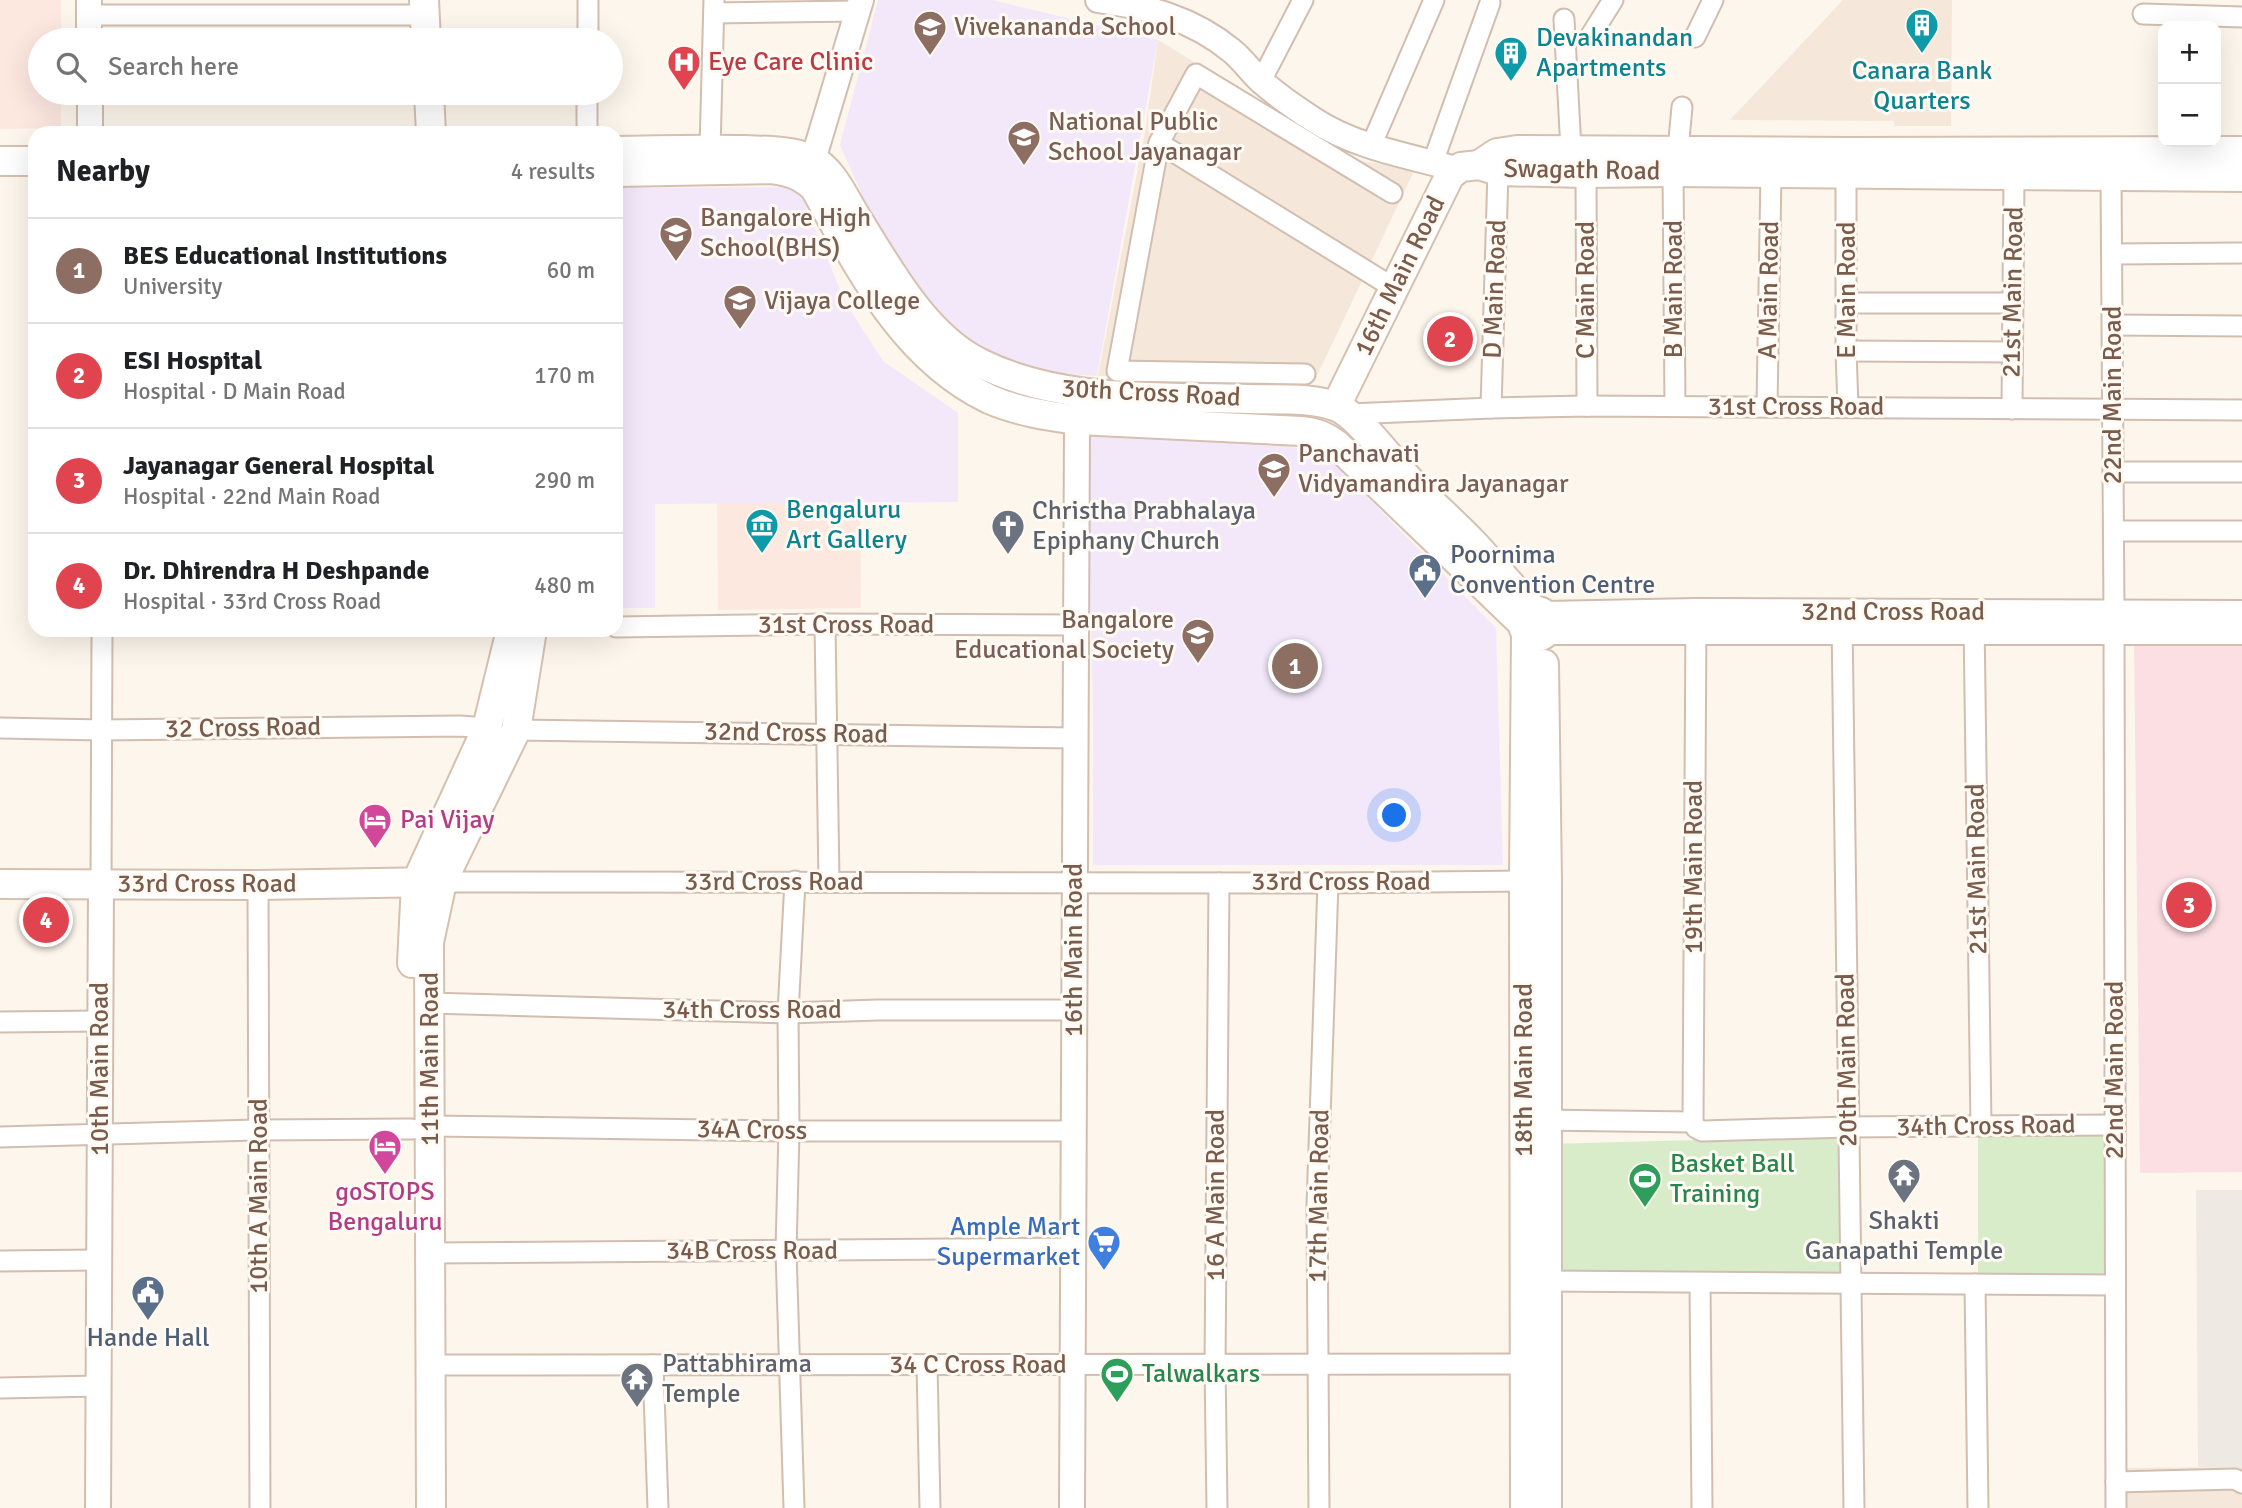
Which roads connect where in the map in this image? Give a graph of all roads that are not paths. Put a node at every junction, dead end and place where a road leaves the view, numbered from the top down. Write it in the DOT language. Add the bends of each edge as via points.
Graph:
graph roads {
  1 [pos="588,0"];
  2 [pos="1098,0"];
  3 [pos="1303,0"];
  4 [pos="1434,0"];
  5 [pos="1613,0"];
  6 [pos="1713,0"];
  7 [pos="1145,3"];
  8 [pos="1490,3"];
  9 [pos="859,5"];
  10 [pos="714,7"];
  11 [pos="89,8"];
  12 [pos="2143,14"];
  13 [pos="2242,17"];
  14 [pos="424,19"];
  15 [pos="1564,19"];
  16 [pos="89,28"];
  17 [pos="588,28"];
  18 [pos="1591,35"];
  19 [pos="1695,37"];
  20 [pos="1261,81"];
  21 [pos="90,105"];
  22 [pos="430,105"];
  23 [pos="587,105"];
  24 [pos="1682,107"];
  25 [pos="90,126"];
  26 [pos="432,126"];
  27 [pos="587,126"];
  28 [pos="1159,143"];
  29 [pos="1371,146"];
  30 [pos="710,149"];
  31 [pos="623,150"];
  32 [pos="2242,151"];
  33 [pos="813,160"];
  34 [pos="0,161"];
  35 [pos="1578,161"];
  36 [pos="1676,161"];
  37 [pos="28,162"];
  38 [pos="1467,167"];
  39 [pos="623,172"];
  40 [pos="1770,173"];
  41 [pos="1846,174"];
  42 [pos="2014,176"];
  43 [pos="2111,177"];
  44 [pos="2242,177"];
  45 [pos="1392,193"];
  46 [pos="2242,253"];
  47 [pos="2113,254"];
  48 [pos="1394,288"];
  49 [pos="1847,303"];
  50 [pos="2012,303"];
  51 [pos="2113,326"];
  52 [pos="2242,326"];
  53 [pos="1846,351"];
  54 [pos="2012,352"];
  55 [pos="1305,374"];
  56 [pos="1587,406"];
  57 [pos="1675,406"];
  58 [pos="1080,407"];
  59 [pos="1767,407"];
  60 [pos="1848,407"];
  61 [pos="1491,408"];
  62 [pos="2012,409"];
  63 [pos="1343,410"];
  64 [pos="2113,410"];
  65 [pos="2242,410"];
  66 [pos="2114,472"];
  67 [pos="2242,472"];
  68 [pos="2114,531"];
  69 [pos="2242,531"];
  70 [pos="2242,613"];
  71 [pos="1695,622"];
  72 [pos="1842,622"];
  73 [pos="1974,622"];
  74 [pos="2114,623"];
  75 [pos="825,624"];
  76 [pos="1076,625"];
  77 [pos="1537,625"];
  78 [pos="623,627"];
  79 [pos="2242,632"];
  80 [pos="102,637"];
  81 [pos="509,637"];
  82 [pos="531,637"];
  83 [pos="0,727"];
  84 [pos="487,728"];
  85 [pos="102,730"];
  86 [pos="516,730"];
  87 [pos="827,733"];
  88 [pos="1076,738"];
  89 [pos="794,881"];
  90 [pos="829,881"];
  91 [pos="1536,881"];
  92 [pos="429,882"];
  93 [pos="1075,883"];
  94 [pos="1219,883"];
  95 [pos="1328,883"];
  96 [pos="0,884"];
  97 [pos="101,884"];
  98 [pos="258,884"];
  99 [pos="429,1003"];
  100 [pos="1074,1010"];
  101 [pos="788,1013"];
  102 [pos="101,1021"];
  103 [pos="0,1022"];
  104 [pos="1536,1120"];
  105 [pos="1693,1122"];
  106 [pos="2115,1125"];
  107 [pos="1980,1126"];
  108 [pos="1848,1127"];
  109 [pos="421,1128"];
  110 [pos="259,1130"];
  111 [pos="789,1131"];
  112 [pos="1074,1131"];
  113 [pos="100,1133"];
  114 [pos="0,1137"];
  115 [pos="1073,1248"];
  116 [pos="786,1251"];
  117 [pos="430,1252"];
  118 [pos="99,1259"];
  119 [pos="0,1261"];
  120 [pos="1547,1281"];
  121 [pos="1700,1283"];
  122 [pos="1850,1284"];
  123 [pos="1975,1284"];
  124 [pos="2115,1285"];
  125 [pos="1073,1364"];
  126 [pos="1318,1364"];
  127 [pos="1525,1364"];
  128 [pos="430,1365"];
  129 [pos="653,1365"];
  130 [pos="790,1365"];
  131 [pos="927,1365"];
  132 [pos="1215,1365"];
  133 [pos="99,1386"];
  134 [pos="0,1388"];
  135 [pos="2116,1482"];
  136 [pos="2242,1483"];
  137 [pos="98,1508"];
  138 [pos="260,1508"];
  139 [pos="412,1508"];
  140 [pos="430,1508"];
  141 [pos="658,1508"];
  142 [pos="794,1508"];
  143 [pos="930,1508"];
  144 [pos="1072,1508"];
  145 [pos="1217,1508"];
  146 [pos="1319,1508"];
  147 [pos="1525,1508"];
  148 [pos="1547,1508"];
  149 [pos="1702,1508"];
  150 [pos="1854,1508"];
  151 [pos="1978,1508"];
  152 [pos="2116,1508"];
  1 -- 17 [label="street"];
  2 -- 7 [label="street"];
  3 -- 20 [label="street"];
  4 -- 29 [label="street"];
  5 -- 18 [label="street"];
  6 -- 19 [label="street"];
  7 -- 20 [label="street" via="1212,37"];
  8 -- 38 [label="street, D Main Road"];
  9 -- 10 [label="street"];
  9 -- 33 [label="street"];
  10 -- 30 [label="street"];
  11 -- 14 [label="street"];
  11 -- 16 [label="street"];
  12 -- 13 [label="street"];
  15 -- 35 [label="street, C Main Road"];
  20 -- 29 [label="street" via="1316,121"];
  21 -- 25 [label="street"];
  22 -- 26 [label="main road"];
  23 -- 27 [label="street"];
  24 -- 36 [label="street, B Main Road"];
  28 -- 45 [label="street" via="1196,74"];
  28 -- 48 [label="street"];
  28 -- 55 [label="street" via="1117,371"];
  29 -- 38 [label="street"];
  30 -- 31 [label="main road"];
  30 -- 33 [label="main road" via="794,154"];
  32 -- 36 [label="main road, Swagath Road" via="1848,152"];
  33 -- 58 [label="main road, 30th Cross Road" via="833,180 911,300 953,347 1001,374"];
  34 -- 37 [label="main road"];
  35 -- 36 [label="main road, Swagath Road"];
  35 -- 38 [label="main road, Swagath Road" via="1507,152"];
  35 -- 56 [label="street, C Main Road"];
  36 -- 40 [label="main road, Swagath Road"];
  36 -- 57 [label="street, B Main Road"];
  38 -- 48 [label="main road, 16th Main Road" via="1450,174"];
  38 -- 61 [label="street, D Main Road"];
  39 -- 58 [label="main road, 30th Cross Road" via="771,169 798,175 814,187 880,299 941,369 992,400 1052,416"];
  40 -- 41 [label="main road, Swagath Road"];
  40 -- 59 [label="street, A Main Road"];
  41 -- 42 [label="main road, Swagath Road"];
  41 -- 49 [label="street, E Main Road"];
  42 -- 43 [label="main road, Swagath Road"];
  42 -- 50 [label="street, 21st Main Road"];
  43 -- 44 [label="main road, Swagath Road"];
  43 -- 47 [label="street, 22nd Main Road"];
  46 -- 47 [label="street"];
  47 -- 51 [label="street, 22nd Main Road"];
  48 -- 63 [label="main road, 16th Main Road"];
  49 -- 50 [label="street"];
  49 -- 53 [label="street, E Main Road"];
  50 -- 54 [label="street, 21st Main Road"];
  51 -- 52 [label="street"];
  51 -- 64 [label="street, 22nd Main Road"];
  53 -- 54 [label="street"];
  53 -- 60 [label="street, E Main Road"];
  54 -- 62 [label="street, 21st Main Road"];
  56 -- 57 [label="street, 31st Cross Road"];
  56 -- 61 [label="street, 31st Cross Road"];
  57 -- 59 [label="street, 31st Cross Road"];
  58 -- 63 [label="main road, 30th Cross Road" via="1284,400"];
  58 -- 76 [label="street, 16th Main Road"];
  58 -- 77 [label="main road, 30th Cross Road" via="1314,432 1325,437"];
  59 -- 60 [label="street, 31st Cross Road"];
  60 -- 62 [label="street, 31st Cross Road"];
  61 -- 63 [label="street, 31st Cross Road"];
  62 -- 64 [label="street, 31st Cross Road"];
  63 -- 77 [label="main road" via="1474,544"];
  64 -- 65 [label="street, 31st Cross Road"];
  64 -- 66 [label="street, 22nd Main Road"];
  66 -- 67 [label="street"];
  66 -- 68 [label="street, 22nd Main Road"];
  68 -- 69 [label="street"];
  68 -- 74 [label="street, 22nd Main Road"];
  70 -- 74 [label="street, 32nd Cross Road"];
  71 -- 72 [label="street, 32nd Cross Road"];
  71 -- 77 [label="street, 32nd Cross Road"];
  71 -- 105 [label="street, 19th Main Road"];
  72 -- 73 [label="street, 32nd Cross Road"];
  72 -- 108 [label="street, 20th Main Road"];
  73 -- 74 [label="street, 32nd Cross Road"];
  73 -- 107 [label="street, 21st Main Road"];
  74 -- 79 [label="street, 32nd Cross Road"];
  74 -- 106 [label="street, 22nd Main Road"];
  75 -- 76 [label="street, 31st Cross Road"];
  75 -- 78 [label="street, 31st Cross Road"];
  75 -- 87 [label="street"];
  76 -- 88 [label="street, 16th Main Road"];
  77 -- 91 [label="main road, 18th Main Road"];
  80 -- 85 [label="street, 10th Main Road"];
  81 -- 84 [label="main road, 11th Main Road"];
  82 -- 86 [label="main road, 11th Main Road"];
  83 -- 85 [label="street, 32 Cross Road"];
  84 -- 85 [label="street, 32 Cross Road"];
  84 -- 92 [label="main road, 11th Main Road"];
  85 -- 97 [label="street, 10th Main Road"];
  86 -- 87 [label="street, 32nd Cross Road"];
  86 -- 92 [label="main road, 11th Main Road"];
  87 -- 88 [label="street, 32nd Cross Road"];
  87 -- 90 [label="street"];
  88 -- 93 [label="street, 16th Main Road"];
  89 -- 90 [label="street, 33rd Cross Road"];
  89 -- 92 [label="street, 33rd Cross Road"];
  89 -- 101 [label="street"];
  90 -- 93 [label="street, 33rd Cross Road"];
  91 -- 95 [label="street, 33rd Cross Road"];
  91 -- 104 [label="main road, 18th Main Road"];
  92 -- 98 [label="main road, 33rd Cross Road"];
  92 -- 99 [label="main road, 11th Main Road"];
  92 -- 109 [label="main road, 11th Main Road" via="412,940"];
  93 -- 94 [label="street, 33rd Cross Road"];
  93 -- 100 [label="street, 16th Main Road"];
  94 -- 95 [label="street, 33rd Cross Road"];
  94 -- 132 [label="street, 16 A Main Road"];
  95 -- 126 [label="street, 17th Main Road" via="1317,1206"];
  96 -- 97 [label="main road, 33rd Cross Road"];
  97 -- 98 [label="main road, 33rd Cross Road"];
  97 -- 102 [label="street, 10th Main Road"];
  98 -- 110 [label="street, 10th A Main Road"];
  99 -- 101 [label="street, 34th Cross Road"];
  99 -- 109 [label="main road, 11th Main Road"];
  100 -- 101 [label="street, 34th Cross Road"];
  100 -- 112 [label="street, 16th Main Road"];
  101 -- 111 [label="street"];
  102 -- 103 [label="street"];
  102 -- 113 [label="street, 10th Main Road"];
  104 -- 105 [label="street, 34th Cross Road"];
  104 -- 120 [label="main road, 18th Main Road"];
  104 -- 127 [label="main road, 18th Main Road"];
  105 -- 108 [label="street, 34th Cross Road" via="1702,1131"];
  106 -- 107 [label="street, 34th Cross Road"];
  106 -- 124 [label="street, 22nd Main Road"];
  107 -- 108 [label="street, 34th Cross Road"];
  108 -- 122 [label="street, 20th Main Road"];
  109 -- 110 [label="street"];
  109 -- 111 [label="street, 34A Cross"];
  109 -- 117 [label="main road, 11th Main Road"];
  109 -- 139 [label="main road, 11th Main Road"];
  110 -- 113 [label="street"];
  110 -- 138 [label="street, 10th A Main Road"];
  111 -- 112 [label="street, 34A Cross"];
  111 -- 116 [label="street"];
  112 -- 115 [label="street, 16th Main Road"];
  113 -- 114 [label="street"];
  113 -- 118 [label="street, 10th Main Road"];
  115 -- 116 [label="street, 34B Cross Road"];
  115 -- 125 [label="street, 16th Main Road"];
  116 -- 117 [label="street, 34B Cross Road"];
  116 -- 130 [label="street"];
  117 -- 128 [label="main road, 11th Main Road"];
  118 -- 119 [label="street"];
  118 -- 133 [label="street, 10th Main Road"];
  120 -- 121 [label="street"];
  120 -- 148 [label="main road, 18th Main Road"];
  121 -- 122 [label="street"];
  121 -- 149 [label="street"];
  122 -- 123 [label="street"];
  122 -- 150 [label="street, 20th Main Road"];
  123 -- 124 [label="street"];
  123 -- 151 [label="street"];
  124 -- 135 [label="street, 22nd Main Road"];
  125 -- 131 [label="street, 34 C Cross Road"];
  125 -- 132 [label="street, 34 C Cross Road"];
  125 -- 144 [label="street, 16th Main Road"];
  126 -- 127 [label="street, 34 C Cross Road"];
  126 -- 132 [label="street, 34 C Cross Road"];
  126 -- 146 [label="street, 17th Main Road"];
  127 -- 147 [label="main road, 18th Main Road"];
  128 -- 129 [label="street, 34 C Cross Road"];
  128 -- 140 [label="main road, 11th Main Road"];
  129 -- 130 [label="street, 34 C Cross Road"];
  129 -- 141 [label="street"];
  130 -- 131 [label="street, 34 C Cross Road"];
  130 -- 142 [label="street"];
  131 -- 143 [label="street"];
  132 -- 145 [label="street, 16 A Main Road"];
  133 -- 134 [label="street"];
  133 -- 137 [label="street, 10th Main Road"];
  135 -- 136 [label="street" via="2235,1479"];
  135 -- 152 [label="street, 22nd Main Road"];
}
